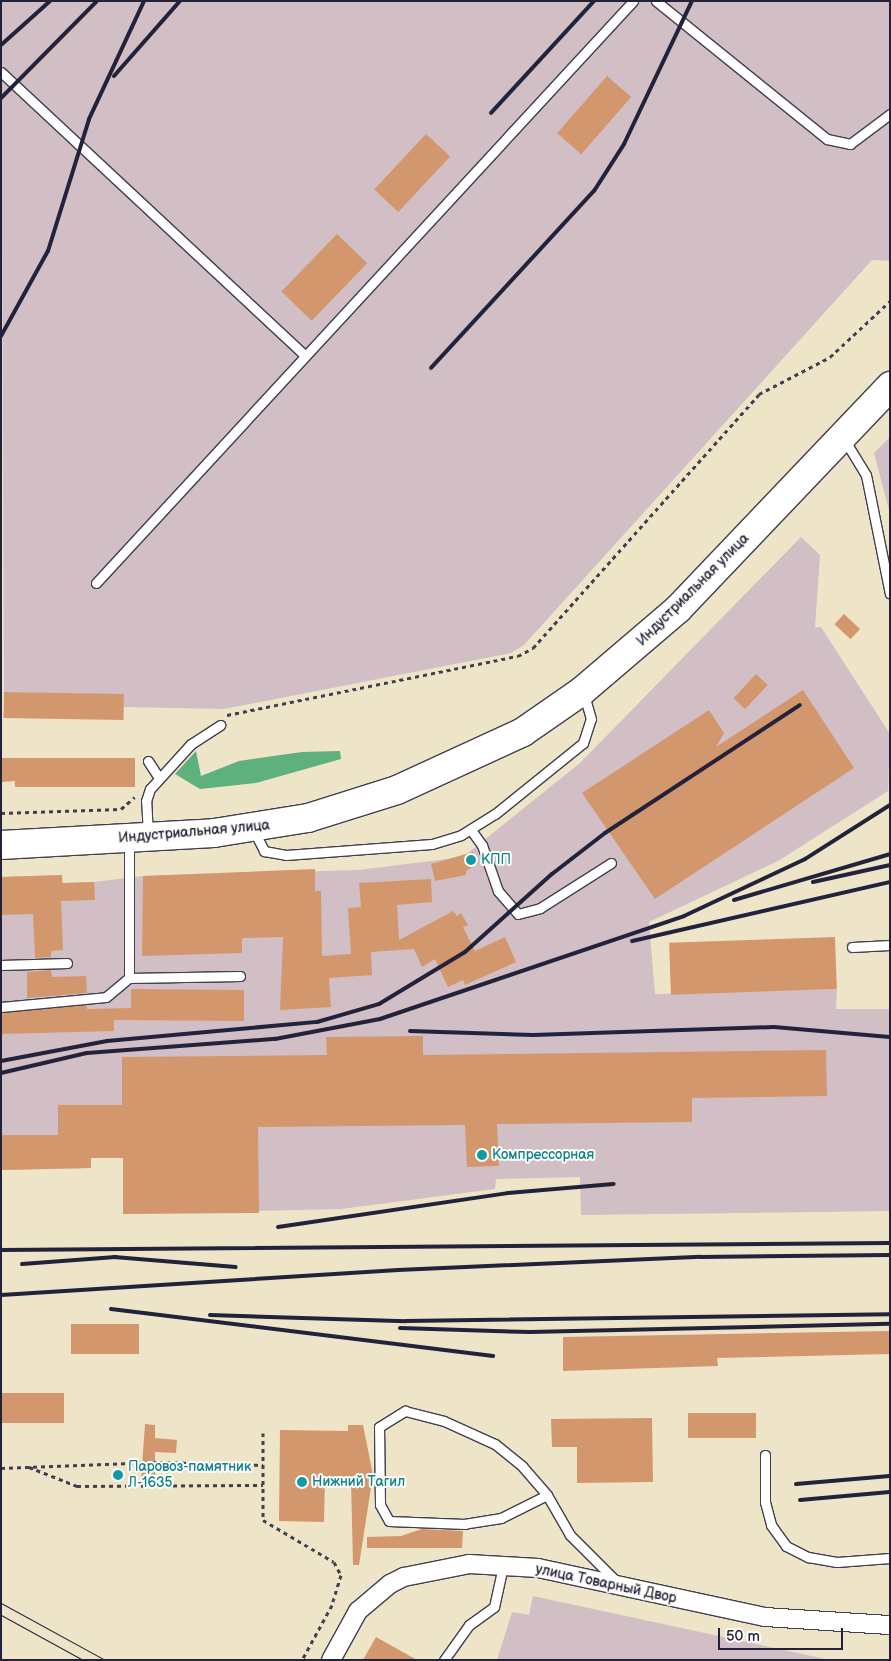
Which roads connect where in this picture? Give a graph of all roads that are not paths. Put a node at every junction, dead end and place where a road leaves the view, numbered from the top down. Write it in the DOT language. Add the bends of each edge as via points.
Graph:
graph roads {
  1 [pos="633,1"];
  2 [pos="656,1"];
  3 [pos="1,72"];
  4 [pos="890,114"];
  5 [pos="304,355"];
  6 [pos="890,386"];
  7 [pos="842,437"];
  8 [pos="96,583"];
  9 [pos="890,594"];
  10 [pos="582,691"];
  11 [pos="221,721"];
  12 [pos="148,761"];
  13 [pos="157,777"];
  14 [pos="253,828"];
  15 [pos="471,830"];
  16 [pos="139,838"];
  17 [pos="1,845"];
  18 [pos="611,863"];
  19 [pos="890,945"];
  20 [pos="852,948"];
  21 [pos="68,963"];
  22 [pos="1,965"];
  23 [pos="240,976"];
  24 [pos="129,978"];
  25 [pos="1,1007"];
  26 [pos="765,1455"];
  27 [pos="547,1495"];
  28 [pos="890,1558"];
  29 [pos="503,1566"];
  30 [pos="628,1588"];
  31 [pos="890,1625"];
  32 [pos="331,1660"];
  33 [pos="444,1660"];
  1 -- 5 [label="lane"];
  2 -- 4 [label="lane" via="827,139 850,144"];
  3 -- 5 [label="lane"];
  5 -- 8 [label="lane"];
  6 -- 7 [label="main road, Индустриальная улица"];
  7 -- 9 [label="lane" via="866,475"];
  7 -- 10 [label="main road, Индустриальная улица" via="678,609"];
  10 -- 14 [label="main road, Индустриальная улица" via="524,732 443,771 351,806"];
  10 -- 15 [label="lane" via="591,720 583,743"];
  11 -- 13 [label="lane"];
  12 -- 13 [label="lane"];
  13 -- 16 [label="lane" via="146,801"];
  14 -- 15 [label="lane" via="264,851 286,855 432,844"];
  14 -- 16 [label="main road, Индустриальная улица"];
  15 -- 18 [label="lane" via="482,845 498,891 518,914 540,908"];
  16 -- 17 [label="main road, Индустриальная улица"];
  16 -- 24 [label="lane"];
  19 -- 20 [label="lane"];
  21 -- 22 [label="lane"];
  23 -- 24 [label="lane"];
  24 -- 25 [label="lane" via="106,997"];
  26 -- 28 [label="lane" via="764,1502 772,1525 786,1546 808,1558 837,1562"];
  27 -- 27 [label="lane" via="522,1466 495,1444 444,1421 405,1411 380,1427 376,1438 380,1505 389,1521 465,1524 501,1518"];
  27 -- 30 [label="lane" via="570,1535 593,1562"];
  29 -- 30 [label="street, улица Товарный Двор" via="538,1568"];
  29 -- 32 [label="street, улица Товарный Двор" via="469,1564 404,1577 390,1584 358,1611"];
  29 -- 33 [label="lane" via="494,1607 469,1625"];
  30 -- 31 [label="street, улица Товарный Двор" via="766,1617"];
}
